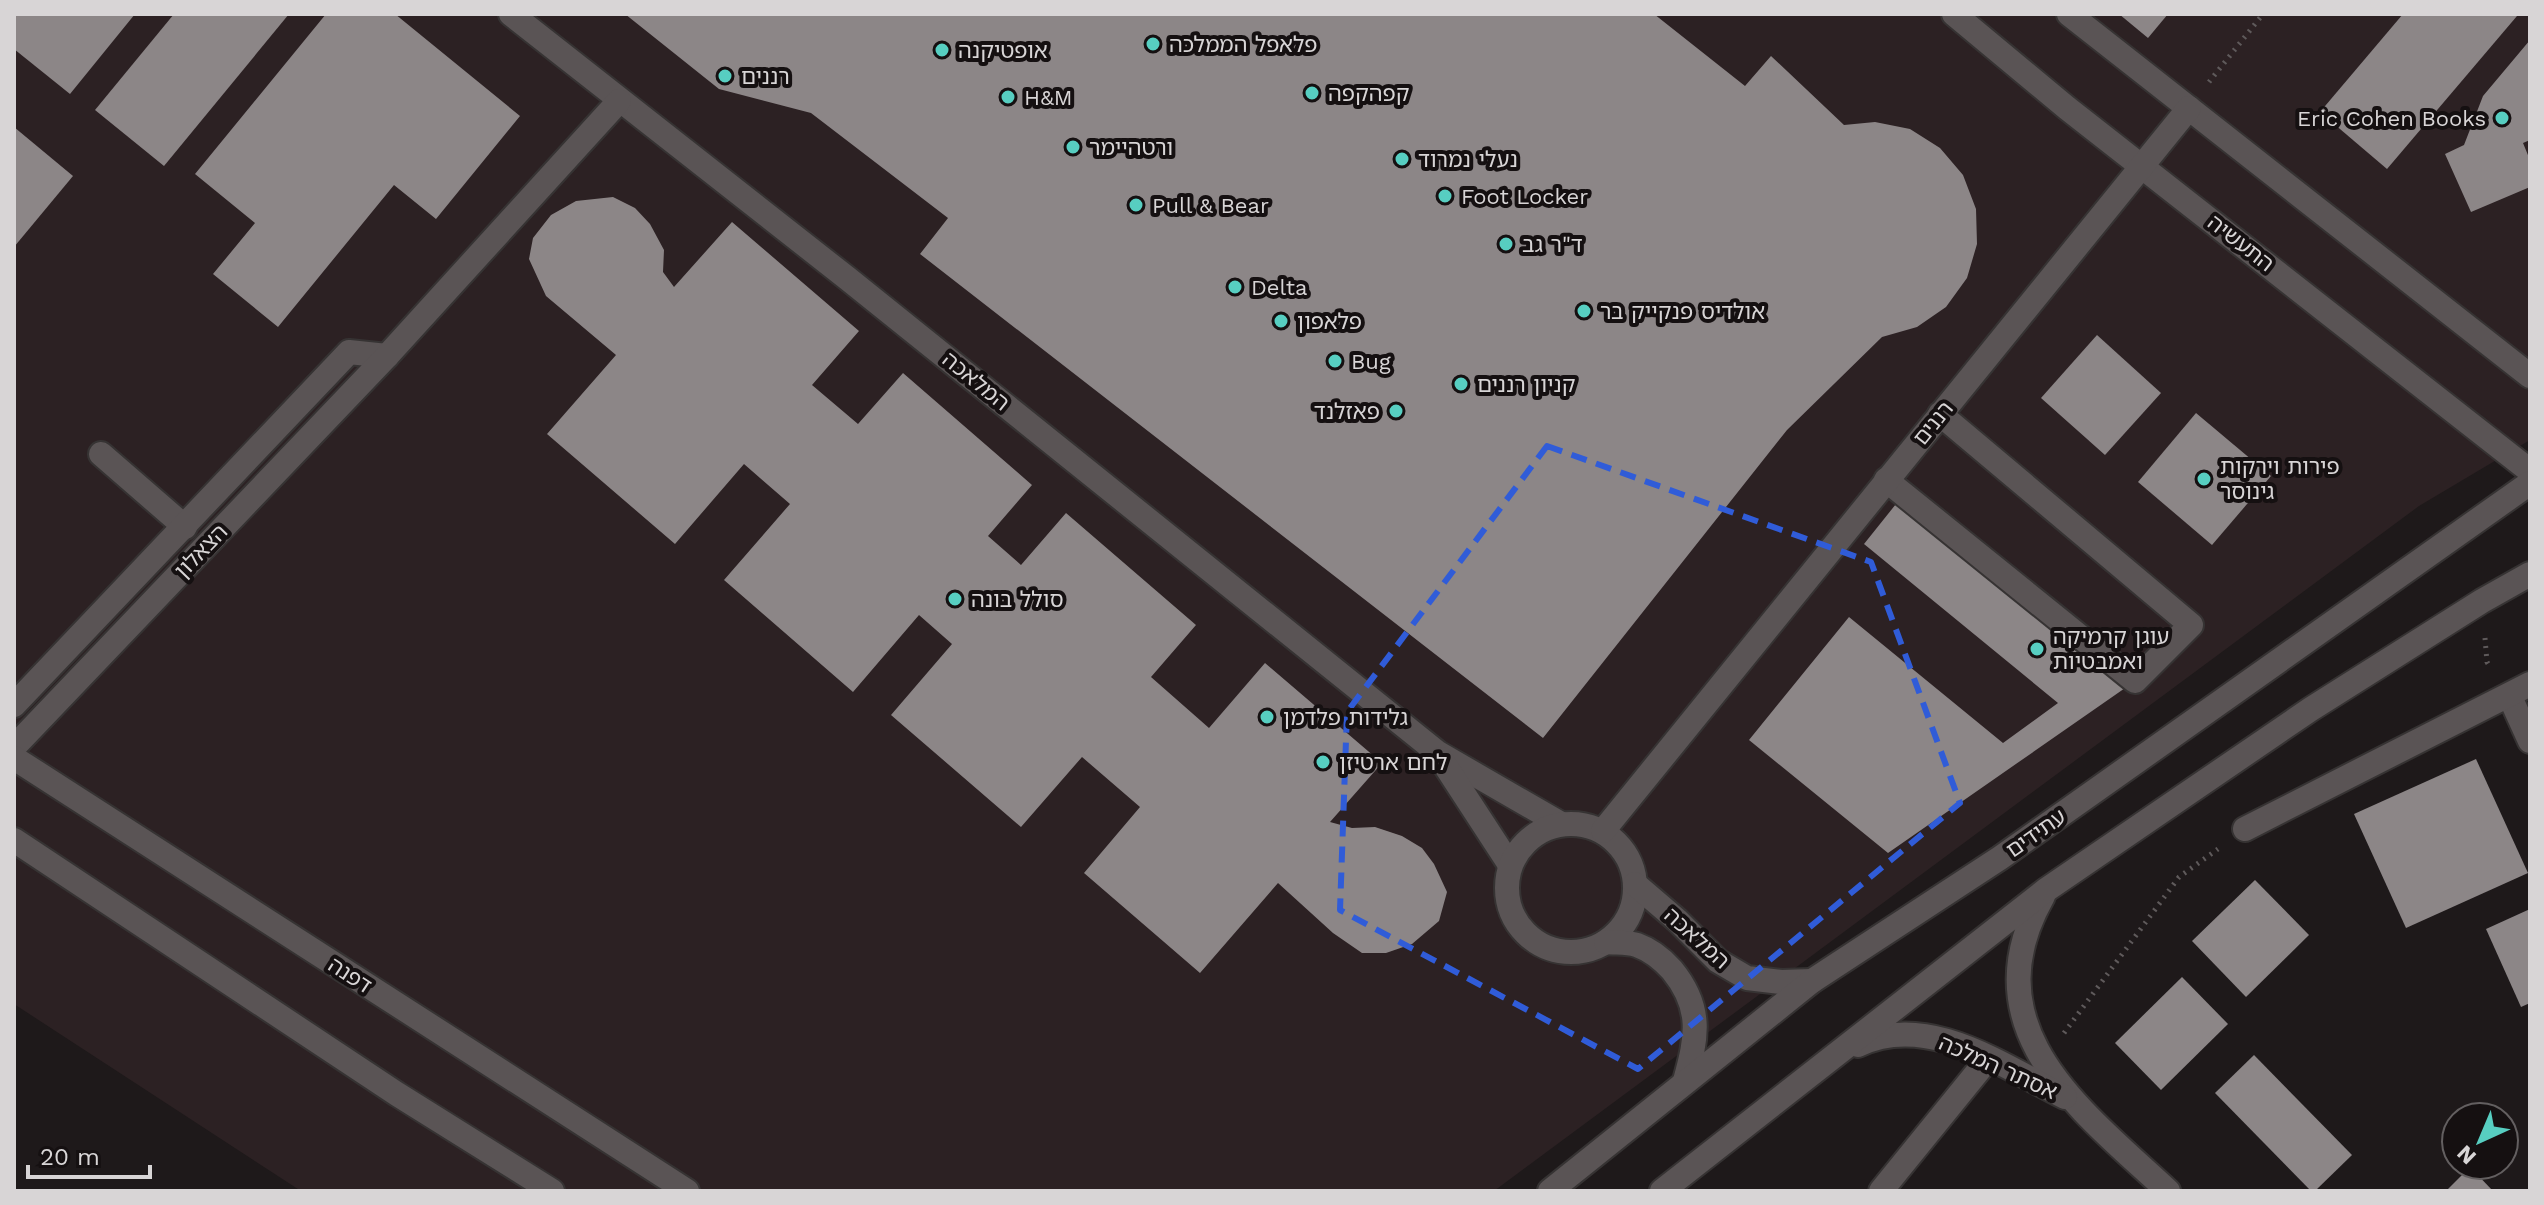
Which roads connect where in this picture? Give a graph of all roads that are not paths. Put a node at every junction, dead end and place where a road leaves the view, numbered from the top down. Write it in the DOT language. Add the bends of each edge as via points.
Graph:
graph roads {
  1 [pos="511,14"];
  2 [pos="1954,14"];
  3 [pos="2069,14"];
  4 [pos="619,101"];
  5 [pos="2189,108"];
  6 [pos="2143,165"];
  7 [pos="2502,353"];
  8 [pos="387,356"];
  9 [pos="2530,360"];
  10 [pos="2530,376"];
  11 [pos="1940,414"];
  12 [pos="101,454"];
  13 [pos="2530,471"];
  14 [pos="1886,480"];
  15 [pos="2530,483"];
  16 [pos="185,527"];
  17 [pos="2530,574"];
  18 [pos="2520,690"];
  19 [pos="14,705"];
  20 [pos="2530,741"];
  21 [pos="14,747"];
  22 [pos="1438,753"];
  23 [pos="14,758"];
  24 [pos="1561,824"];
  25 [pos="2245,829"];
  26 [pos="1603,831"];
  27 [pos="14,840"];
  28 [pos="1510,865"];
  29 [pos="1635,884"];
  30 [pos="2046,890"];
  31 [pos="1606,942"];
  32 [pos="1812,981"];
  33 [pos="1833,1057"];
  34 [pos="1988,1059"];
  35 [pos="1685,1081"];
  36 [pos="2071,1100"];
  37 [pos="552,1191"];
  38 [pos="687,1191"];
  39 [pos="1550,1191"];
  40 [pos="1662,1191"];
  41 [pos="1881,1191"];
  42 [pos="2168,1191"];
  1 -- 4 [label="street, המלאכה"];
  2 -- 6 [label="street, התעשיה"];
  3 -- 5 [label="street"];
  4 -- 8 [label="street, הצאלון"];
  4 -- 22 [label="street, המלאכה"];
  5 -- 6 [label="street, רננים"];
  5 -- 7 [label="street"];
  6 -- 11 [label="street, רננים"];
  6 -- 13 [label="street, התעשיה"];
  7 -- 9 [label="street"];
  7 -- 10 [label="street"];
  8 -- 16 [label="street, הצאלון" via="349,352"];
  8 -- 21 [label="street, הצאלון"];
  11 -- 14 [label="street, רננים"];
  11 -- 14 [label="street" via="2191,625 2135,681"];
  12 -- 16 [label="street"];
  14 -- 26 [label="street, רננים"];
  15 -- 32 [label="street, עתידים" via="2000,858"];
  16 -- 19 [label="street, הצאלון"];
  17 -- 30 [label="street" via="2311,709"];
  18 -- 20 [label="street"];
  18 -- 25 [label="street"];
  22 -- 24 [label="street, המלאכה"];
  22 -- 28 [label="street, המלאכה"];
  23 -- 38 [label="street, דפנה"];
  24 -- 26 [label="street"];
  24 -- 28 [label="street" via="1540,830"];
  26 -- 29 [label="street" via="1630,863"];
  27 -- 37 [label="street"];
  28 -- 31 [label="street" via="1506,895 1517,925 1529,937 1549,949 1574,952"];
  29 -- 31 [label="street" via="1628,917"];
  29 -- 32 [label="street, המלאכה" via="1718,961 1747,978"];
  30 -- 33 [label="street"];
  30 -- 36 [label="street, אסתר המלכה" via="2030,918 2019,990 2028,1033"];
  31 -- 35 [label="street, המלאכה" via="1637,944 1663,960 1687,988 1696,1017"];
  32 -- 35 [label="street, עתידים"];
  33 -- 34 [label="street, אסתר המלכה" via="1865,1041 1919,1033"];
  33 -- 40 [label="street"];
  34 -- 36 [label="street, אסתר המלכה"];
  34 -- 41 [label="street"];
  35 -- 39 [label="street, עתידים"];
  36 -- 42 [label="street, אסתר המלכה"];
}
